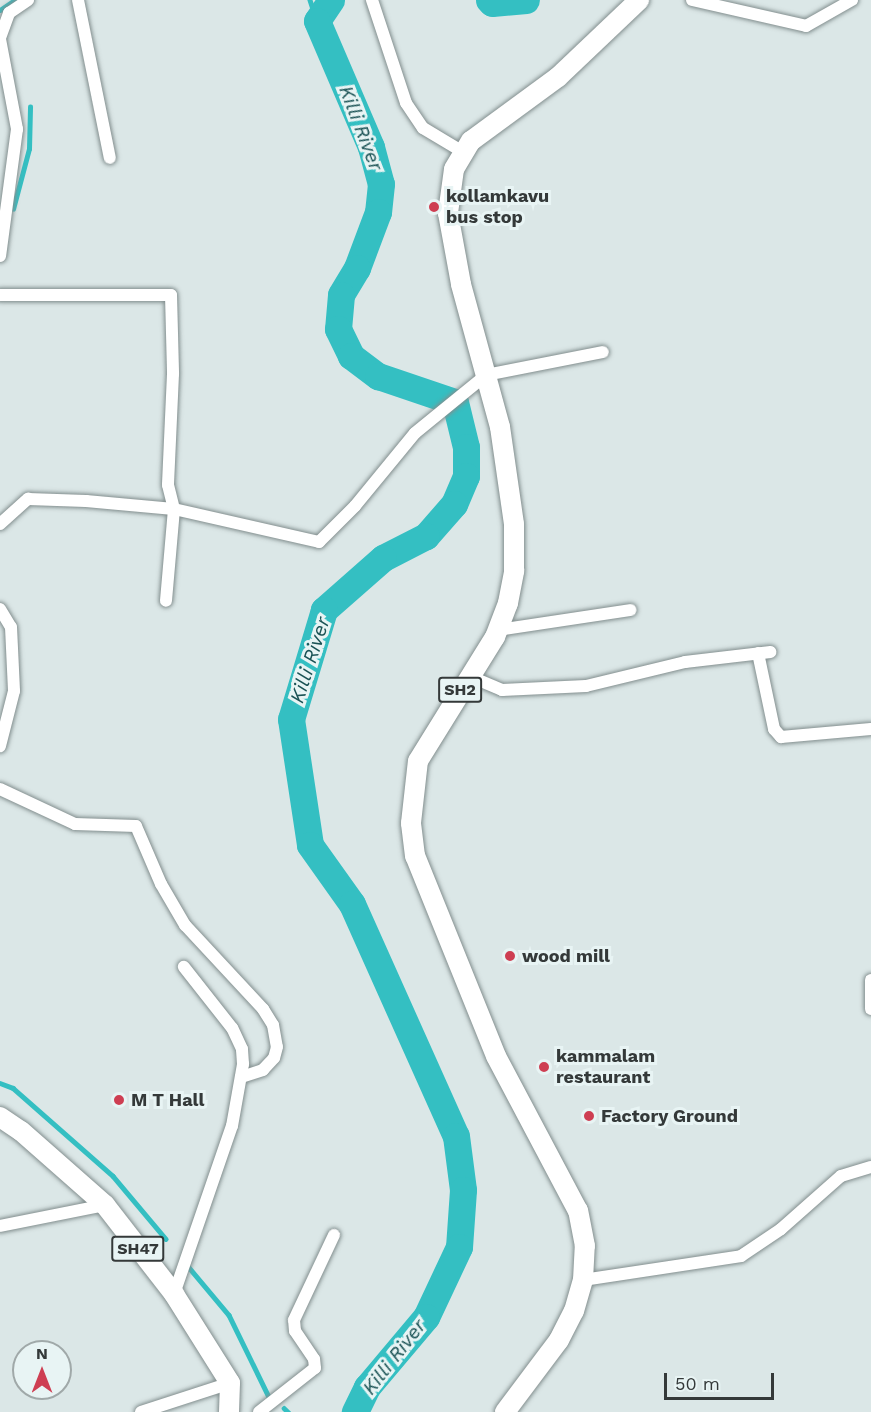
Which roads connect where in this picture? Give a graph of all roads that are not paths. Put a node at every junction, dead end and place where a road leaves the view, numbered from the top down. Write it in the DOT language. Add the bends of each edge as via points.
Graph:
graph roads {
  1 [pos="28,0"];
  2 [pos="78,0"];
  3 [pos="372,0"];
  4 [pos="639,0"];
  5 [pos="692,0"];
  6 [pos="852,0"];
  7 [pos="0,39"];
  8 [pos="463,152"];
  9 [pos="110,158"];
  10 [pos="0,256"];
  11 [pos="0,295"];
  12 [pos="603,352"];
  13 [pos="486,375"];
  14 [pos="174,509"];
  15 [pos="0,524"];
  16 [pos="166,601"];
  17 [pos="0,609"];
  18 [pos="631,610"];
  19 [pos="498,630"];
  20 [pos="469,676"];
  21 [pos="871,729"];
  22 [pos="0,746"];
  23 [pos="0,789"];
  24 [pos="184,967"];
  25 [pos="871,980"];
  26 [pos="871,1009"];
  27 [pos="241,1077"];
  28 [pos="0,1117"];
  29 [pos="871,1167"];
  30 [pos="105,1205"];
  31 [pos="0,1226"];
  32 [pos="334,1234"];
  33 [pos="583,1280"];
  34 [pos="174,1294"];
  35 [pos="230,1383"];
  36 [pos="141,1412"];
  37 [pos="229,1412"];
  38 [pos="259,1412"];
  39 [pos="505,1412"];
  1 -- 7 [label="street" via="9,13"];
  2 -- 9 [label="street"];
  3 -- 8 [label="street" via="406,103 423,128"];
  4 -- 8 [label="main road, SH2" via="558,77 471,141"];
  5 -- 6 [label="street" via="806,26"];
  7 -- 10 [label="street" via="17,129"];
  8 -- 13 [label="main road, SH2" via="454,169 448,213 461,284"];
  11 -- 14 [label="street" via="171,295 173,374 168,485"];
  12 -- 13 [label="street"];
  13 -- 14 [label="street" via="415,434 319,542"];
  13 -- 19 [label="main road, SH2" via="500,427 514,524 514,571"];
  14 -- 15 [label="street" via="28,499"];
  14 -- 16 [label="street"];
  17 -- 22 [label="street" via="11,627 14,691"];
  18 -- 19 [label="street"];
  19 -- 20 [label="main road, SH2"];
  20 -- 21 [label="street" via="502,690 615,681 685,662 764,653 774,729 781,737"];
  20 -- 33 [label="main road, SH2" via="418,760 411,823 415,856 496,1056 578,1211 585,1246"];
  23 -- 27 [label="street" via="75,824 136,826 161,884 185,925 263,1008 273,1025 277,1047 274,1058 263,1070"];
  24 -- 27 [label="street" via="232,1028 242,1049"];
  25 -- 26 [label="street"];
  27 -- 34 [label="street" via="232,1126"];
  28 -- 30 [label="main road, SH47"];
  29 -- 33 [label="street" via="841,1176 781,1229 741,1256"];
  30 -- 31 [label="street"];
  30 -- 34 [label="main road, SH47"];
  32 -- 38 [label="street" via="294,1320 295,1330 314,1359 315,1368"];
  33 -- 39 [label="main road, SH2" via="574,1311 559,1340"];
  34 -- 35 [label="main road, SH47"];
  35 -- 36 [label="street"];
  35 -- 37 [label="main road"];
}
